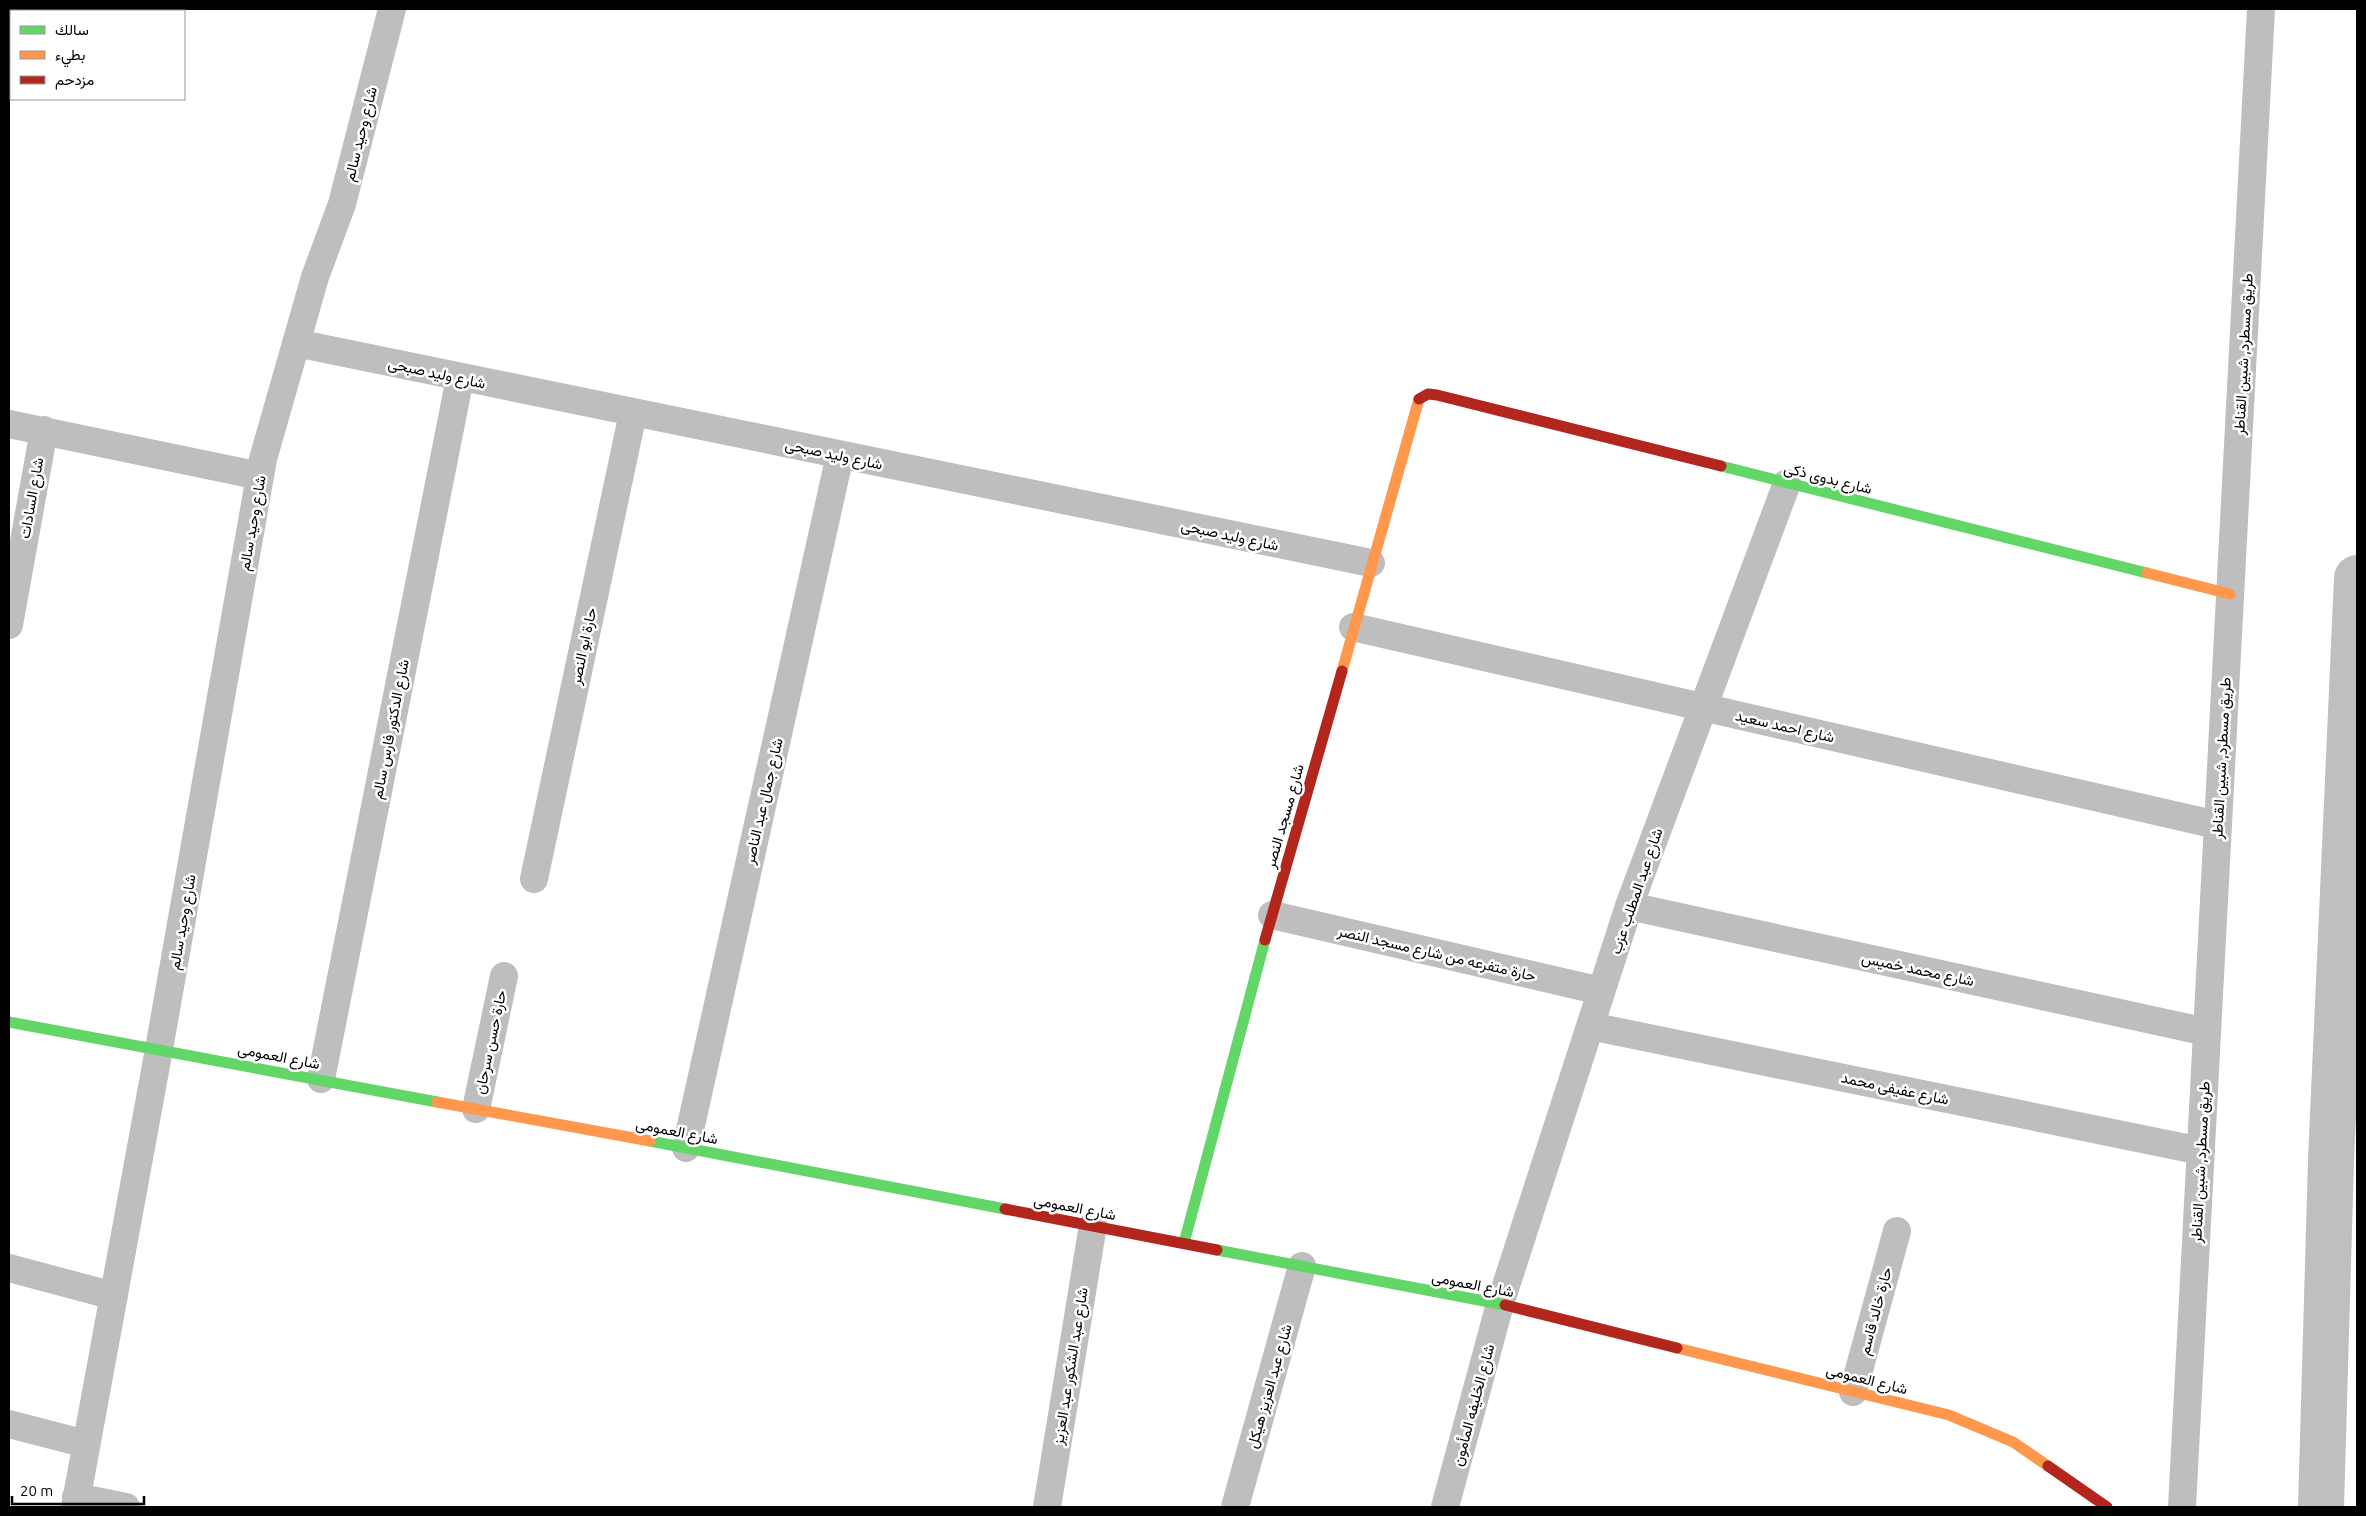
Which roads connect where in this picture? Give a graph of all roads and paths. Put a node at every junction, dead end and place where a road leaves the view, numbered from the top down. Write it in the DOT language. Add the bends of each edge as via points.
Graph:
graph roads {
  1 [pos="392,9"];
  2 [pos="2261,9"];
  3 [pos="296,343"];
  4 [pos="460,378"];
  5 [pos="1419,398"];
  6 [pos="633,412"];
  7 [pos="9,424"];
  8 [pos="44,430"];
  9 [pos="840,455"];
  10 [pos="260,476"];
  11 [pos="1787,483"];
  12 [pos="1371,564"];
  13 [pos="2230,594"];
  14 [pos="9,625"];
  15 [pos="1353,627"];
  16 [pos="1703,707"];
  17 [pos="2218,825"];
  18 [pos="534,879"];
  19 [pos="1629,906"];
  20 [pos="1272,915"];
  21 [pos="504,976"];
  22 [pos="1602,991"];
  23 [pos="9,1022"];
  24 [pos="1590,1026"];
  25 [pos="2207,1032"];
  26 [pos="160,1049"];
  27 [pos="321,1079"];
  28 [pos="476,1109"];
  29 [pos="686,1148"];
  30 [pos="2201,1150"];
  31 [pos="1093,1225"];
  32 [pos="1897,1231"];
  33 [pos="1184,1243"];
  34 [pos="1302,1266"];
  35 [pos="9,1268"];
  36 [pos="114,1296"];
  37 [pos="1500,1304"];
  38 [pos="1854,1392"];
  39 [pos="9,1424"];
  40 [pos="86,1444"];
  41 [pos="75,1502"];
  42 [pos="126,1507"];
  43 [pos="1047,1507"];
  44 [pos="1235,1507"];
  45 [pos="1445,1507"];
  46 [pos="2107,1507"];
  47 [pos="2182,1507"];
  1 -- 3 [label="street, شارع وحيد سالم" via="342,204 315,277"];
  2 -- 13 [label="street, طريق مسطرد, شبين القناطر"];
  3 -- 4 [label="street, شارع وليد صبحى"];
  3 -- 10 [label="street, شارع وحيد سالم"];
  4 -- 6 [label="street, شارع وليد صبحى"];
  4 -- 27 [label="street, شارع الدكتور فارس سالم"];
  5 -- 11 [label="street, شارع بدوى ذكى" via="1437,395"];
  5 -- 12 [label="street, شارع مسجد النصر"];
  6 -- 9 [label="street, شارع وليد صبحى"];
  6 -- 18 [label="street, حارة ابو النصر"];
  7 -- 8 [label="street"];
  8 -- 10 [label="street"];
  8 -- 14 [label="street, شارع السادات"];
  9 -- 12 [label="street, شارع وليد صبحى"];
  9 -- 29 [label="street, شارع جمال عبد الناصر"];
  10 -- 26 [label="street, شارع وحيد سالم"];
  11 -- 13 [label="street, شارع بدوى ذكى"];
  11 -- 16 [label="street, شارع عبد المطلب عزب"];
  12 -- 15 [label="street, شارع مسجد النصر"];
  13 -- 17 [label="street, طريق مسطرد, شبين القناطر"];
  15 -- 16 [label="street, شارع احمد سعيد"];
  15 -- 20 [label="street, شارع مسجد النصر"];
  16 -- 17 [label="street, شارع احمد سعيد"];
  16 -- 19 [label="street, شارع عبد المطلب عزب"];
  17 -- 25 [label="street, طريق مسطرد, شبين القناطر"];
  19 -- 22 [label="street, شارع عبد المطلب عزب"];
  19 -- 25 [label="street, شارع محمد خميس"];
  20 -- 22 [label="street, حارة متفرعه من شارع مسجد النصر"];
  20 -- 33 [label="street, شارع مسجد النصر"];
  21 -- 28 [label="street, حارة حسن سرحان"];
  22 -- 24 [label="street, شارع عبد المطلب عزب"];
  23 -- 26 [label="street, شارع العمومى"];
  24 -- 30 [label="street, شارع عفيفى محمد"];
  24 -- 37 [label="street, شارع عبد المطلب عزب"];
  25 -- 30 [label="street, طريق مسطرد, شبين القناطر"];
  26 -- 27 [label="street, شارع العمومى"];
  26 -- 36 [label="street, شارع وحيد سالم"];
  27 -- 28 [label="street, شارع العمومى"];
  28 -- 29 [label="street, شارع العمومى"];
  29 -- 31 [label="street, شارع العمومى"];
  30 -- 47 [label="street, طريق مسطرد, شبين القناطر"];
  31 -- 33 [label="street, شارع العمومى"];
  31 -- 43 [label="street, شارع عبد الشكور عبد العزيز"];
  32 -- 38 [label="street, حارة خالد قاسم"];
  33 -- 34 [label="street, شارع العمومى"];
  34 -- 37 [label="street, شارع العمومى"];
  34 -- 44 [label="street, شارع عبد العزيز هيكل"];
  35 -- 36 [label="street"];
  36 -- 40 [label="street, شارع وحيد سالم"];
  37 -- 38 [label="street, شارع العمومى"];
  37 -- 45 [label="street, شارع الخليفه المأمون"];
  38 -- 46 [label="street, شارع العمومى" via="1949,1415 2013,1442"];
  39 -- 40 [label="street"];
  40 -- 41 [label="street, شارع وحيد سالم"];
  41 -- 42 [label="street"];
}
